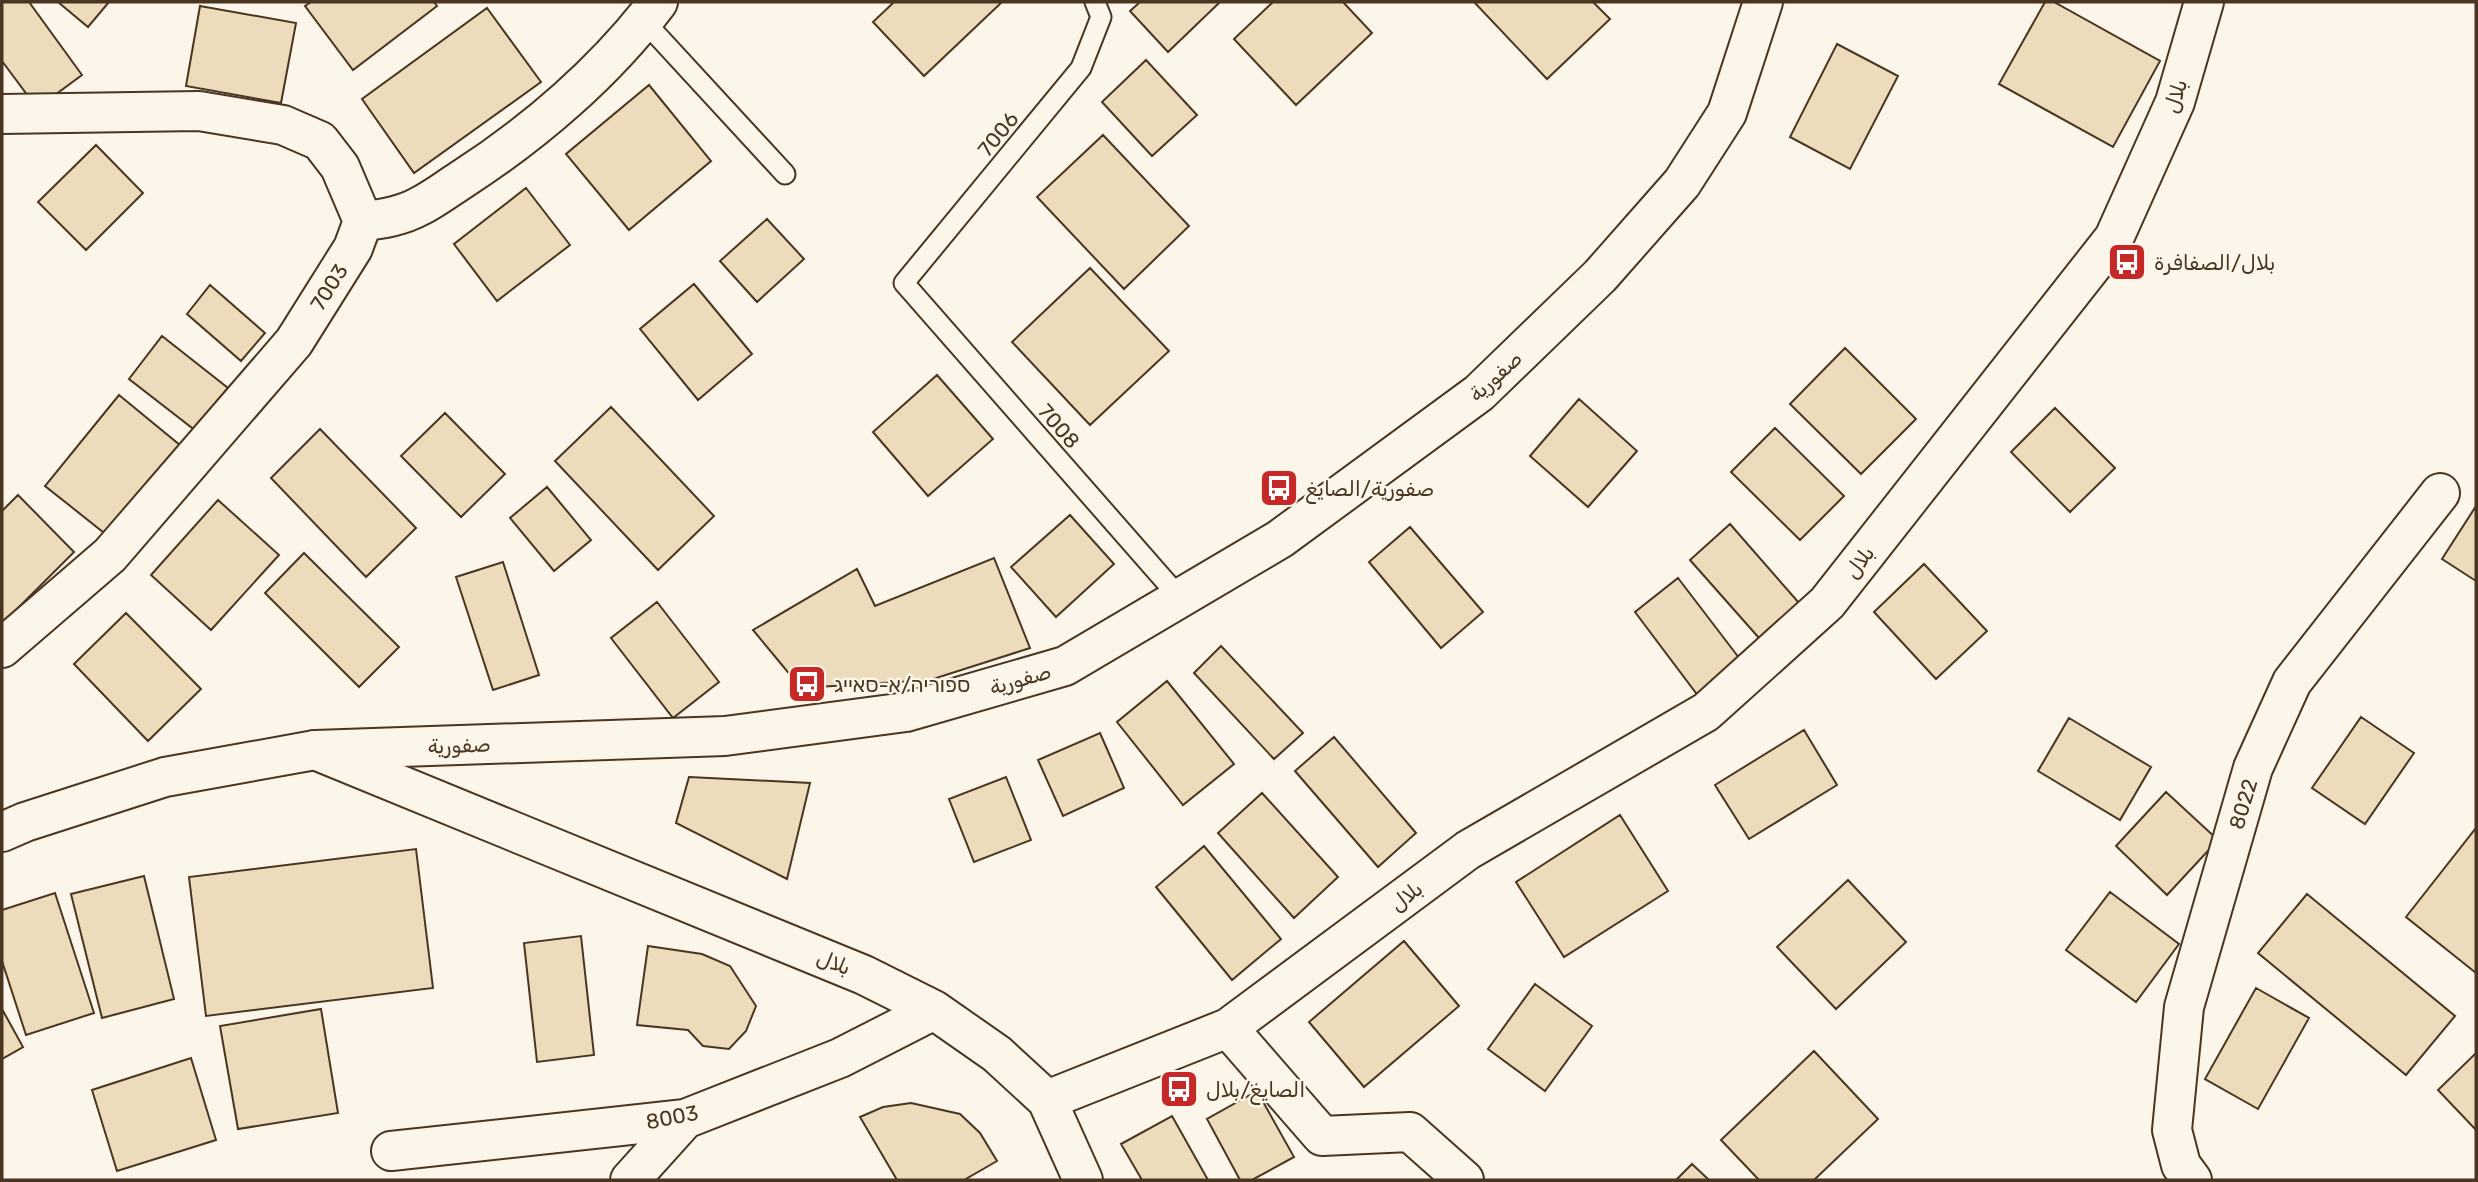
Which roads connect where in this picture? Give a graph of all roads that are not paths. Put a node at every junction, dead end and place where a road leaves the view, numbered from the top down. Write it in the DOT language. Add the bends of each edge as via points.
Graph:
graph roads {
  1 [pos="1095,2"];
  2 [pos="1763,2"];
  3 [pos="2204,2"];
  4 [pos="651,12"];
  5 [pos="2,114"];
  6 [pos="785,174"];
  7 [pos="363,221"];
  8 [pos="904,283"];
  9 [pos="2440,493"];
  10 [pos="1180,598"];
  11 [pos="2,648"];
  12 [pos="315,750"];
  13 [pos="2,832"];
  14 [pos="934,1010"];
  15 [pos="1228,1028"];
  16 [pos="1047,1100"];
  17 [pos="685,1119"];
  18 [pos="391,1151"];
  19 [pos="2179,1175"];
  20 [pos="630,1180"];
  21 [pos="1083,1180"];
  22 [pos="1464,1180"];
  1 -- 8 [label="lane, 7006" via="1101,17 1081,68"];
  2 -- 10 [label="street, صفورية" via="1727,113 1682,183 1600,276 1479,393 1280,539"];
  3 -- 15 [label="street, بلال" via="2175,102 2114,238 1827,603 1706,712 1468,850"];
  4 -- 6 [label="lane"];
  4 -- 7 [label="street" via="558,110 485,164 419,207"];
  5 -- 7 [label="street" via="199,111 283,125 320,141 340,167"];
  7 -- 11 [label="street, 7003" via="353,248 294,342 110,555"];
  8 -- 10 [label="lane, 7008"];
  9 -- 19 [label="street, 8022" via="2292,682 2253,768 2184,1007 2172,1130"];
  10 -- 12 [label="street, صفورية" via="1065,666 906,712 725,736"];
  12 -- 13 [label="street, صفورية" via="165,777"];
  12 -- 14 [label="street, بلال" via="864,975"];
  14 -- 16 [label="street, بلال" via="997,1054"];
  14 -- 17 [label="street, 8003" via="840,1058"];
  15 -- 16 [label="street, بلال"];
  15 -- 22 [label="street" via="1322,1136 1410,1132"];
  16 -- 21 [label="street"];
  17 -- 18 [label="street, 8003"];
  17 -- 20 [label="street"];
}
